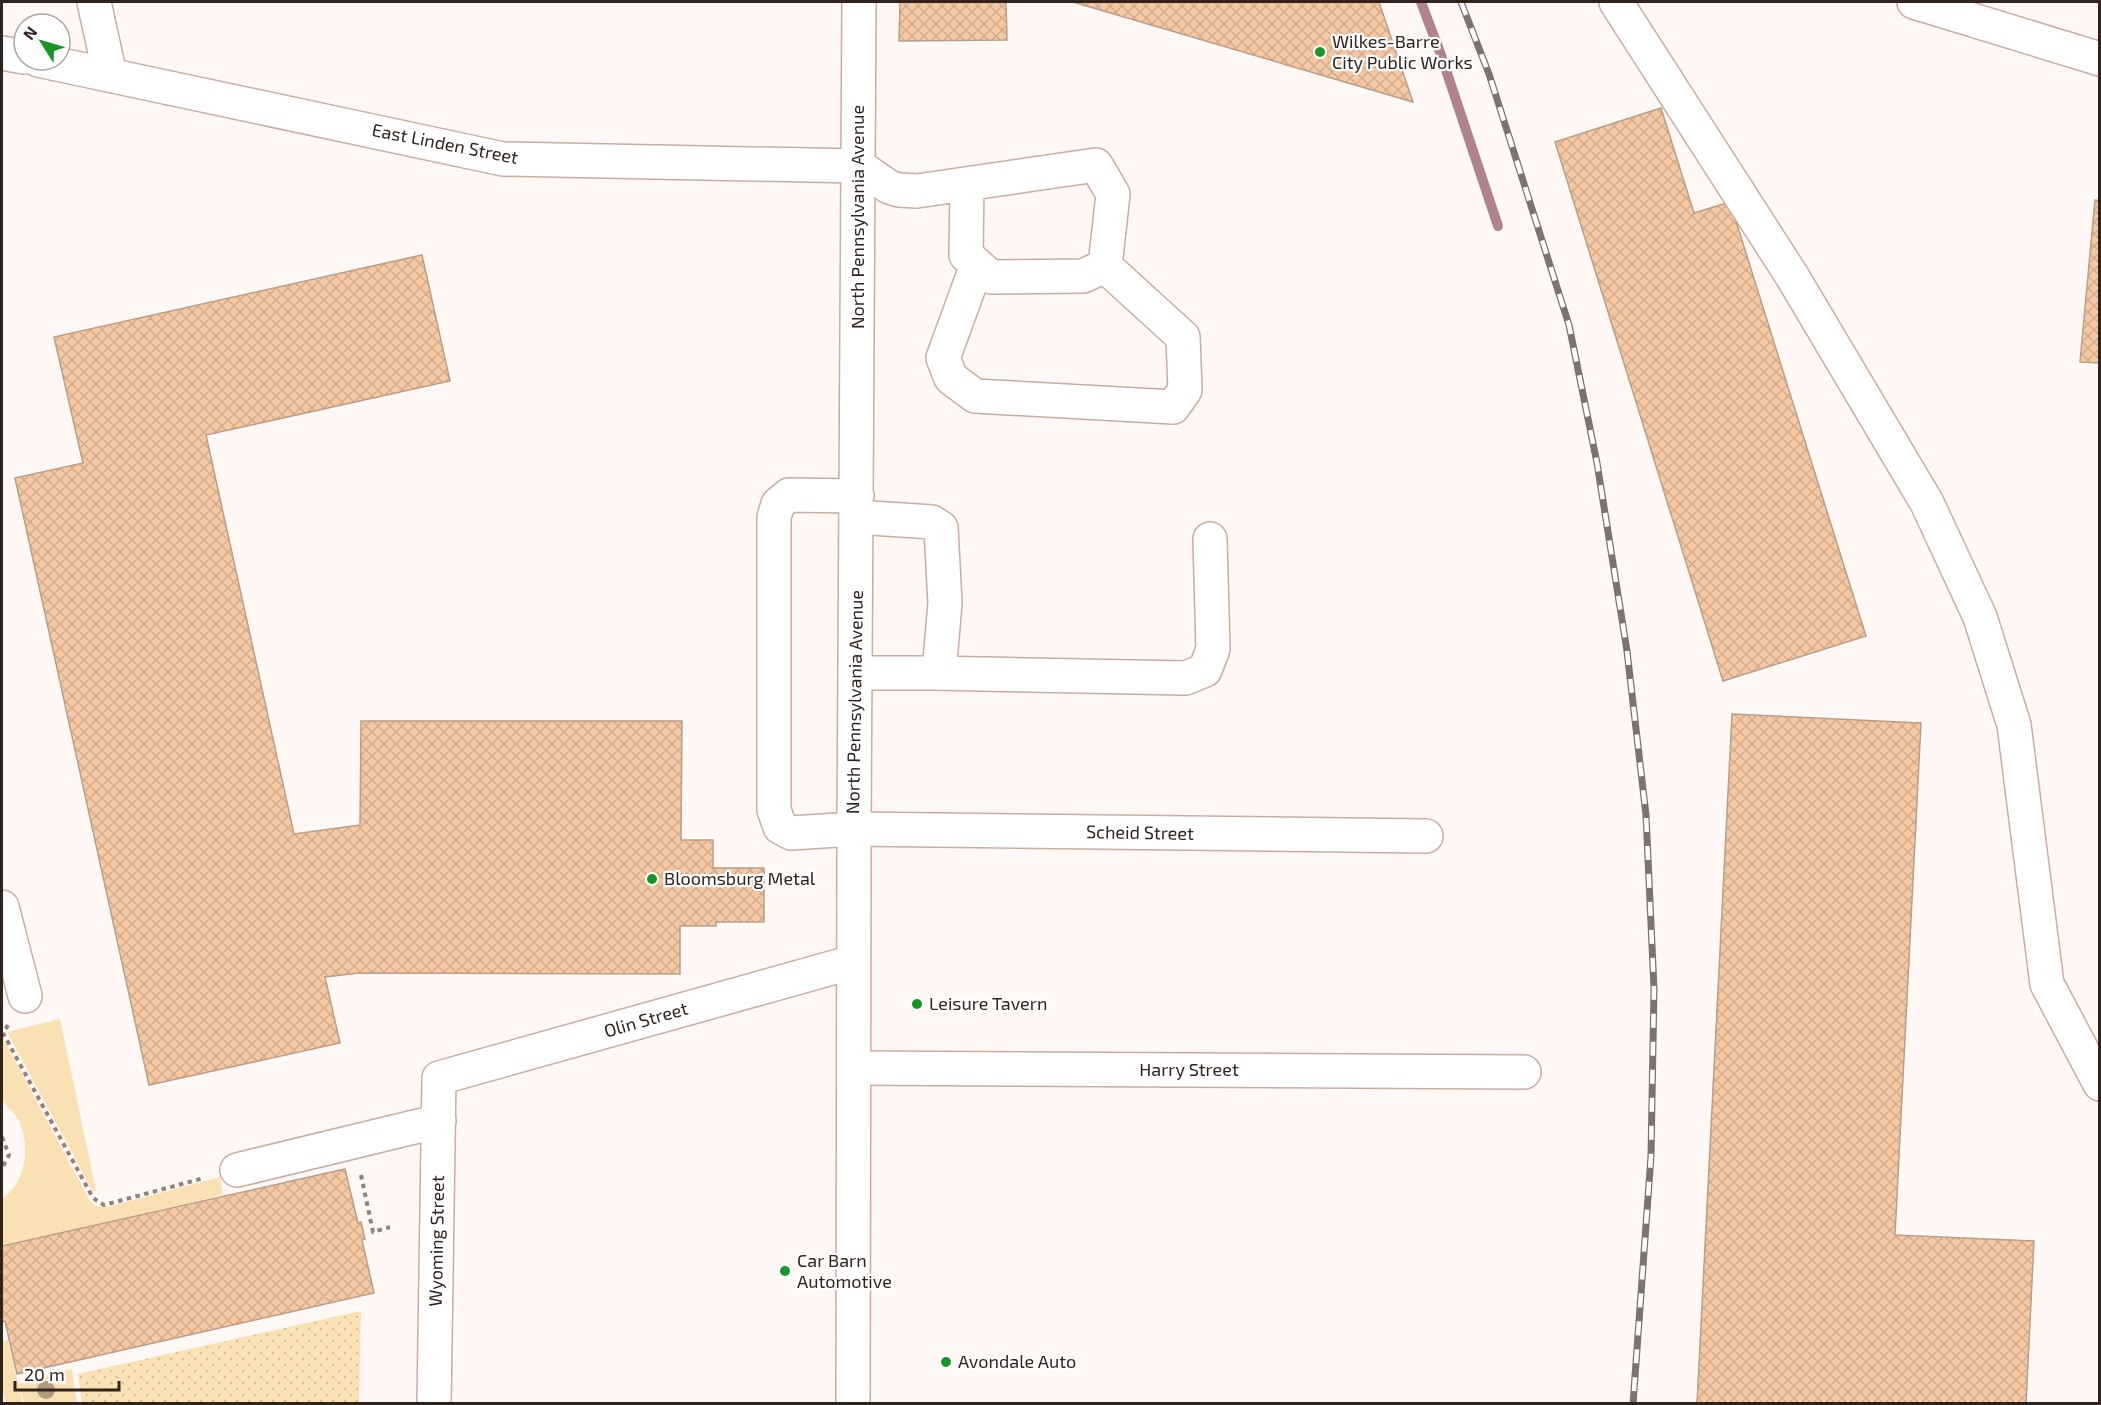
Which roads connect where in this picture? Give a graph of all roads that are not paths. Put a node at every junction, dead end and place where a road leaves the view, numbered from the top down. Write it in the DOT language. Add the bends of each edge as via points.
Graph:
graph roads {
  1 [pos="94,2"];
  2 [pos="859,2"];
  3 [pos="1616,2"];
  4 [pos="1914,2"];
  5 [pos="2100,59"];
  6 [pos="72,67"];
  7 [pos="110,75"];
  8 [pos="859,166"];
  9 [pos="967,184"];
  10 [pos="977,265"];
  11 [pos="1105,266"];
  12 [pos="857,507"];
  13 [pos="1210,539"];
  14 [pos="855,673"];
  15 [pos="939,673"];
  16 [pos="854,829"];
  17 [pos="1426,836"];
  18 [pos="2,907"];
  19 [pos="853,962"];
  20 [pos="25,996"];
  21 [pos="854,1068"];
  22 [pos="1524,1072"];
  23 [pos="440,1078"];
  24 [pos="2100,1084"];
  25 [pos="439,1121"];
  26 [pos="224,1173"];
  27 [pos="434,1404"];
  28 [pos="853,1404"];
  1 -- 7 [label="street"];
  2 -- 8 [label="street, North Pennsylvania Avenue"];
  3 -- 24 [label="street" via="1792,276 1916,483 1980,616 2014,724 2047,984"];
  4 -- 5 [label="street"];
  6 -- 7 [label="street, East Linden Street"];
  7 -- 8 [label="street, East Linden Street" via="503,159"];
  8 -- 9 [label="street" via="899,190 917,192"];
  8 -- 12 [label="street, North Pennsylvania Avenue"];
  9 -- 10 [label="street" via="966,255"];
  9 -- 11 [label="street" via="1096,165 1113,194"];
  10 -- 11 [label="street" via="991,277 1083,276"];
  10 -- 11 [label="street" via="943,358 951,378 975,396 1173,407 1185,390 1183,337"];
  12 -- 14 [label="street, North Pennsylvania Avenue"];
  12 -- 15 [label="street" via="932,522 941,528 945,603"];
  12 -- 16 [label="street, Scheid Street" via="789,495 778,504 774,517 774,810 780,827 791,833"];
  13 -- 15 [label="street" via="1213,648 1205,670 1186,678"];
  14 -- 15 [label="street"];
  14 -- 16 [label="street, North Pennsylvania Avenue"];
  16 -- 17 [label="street, Scheid Street"];
  16 -- 19 [label="street, North Pennsylvania Avenue"];
  18 -- 20 [label="street"];
  19 -- 21 [label="street, North Pennsylvania Avenue"];
  19 -- 23 [label="street, Olin Street"];
  21 -- 22 [label="street, Harry Street"];
  21 -- 28 [label="street, North Pennsylvania Avenue"];
  23 -- 25 [label="street, Wyoming Street"];
  25 -- 26 [label="street"];
  25 -- 27 [label="street, Wyoming Street"];
}
